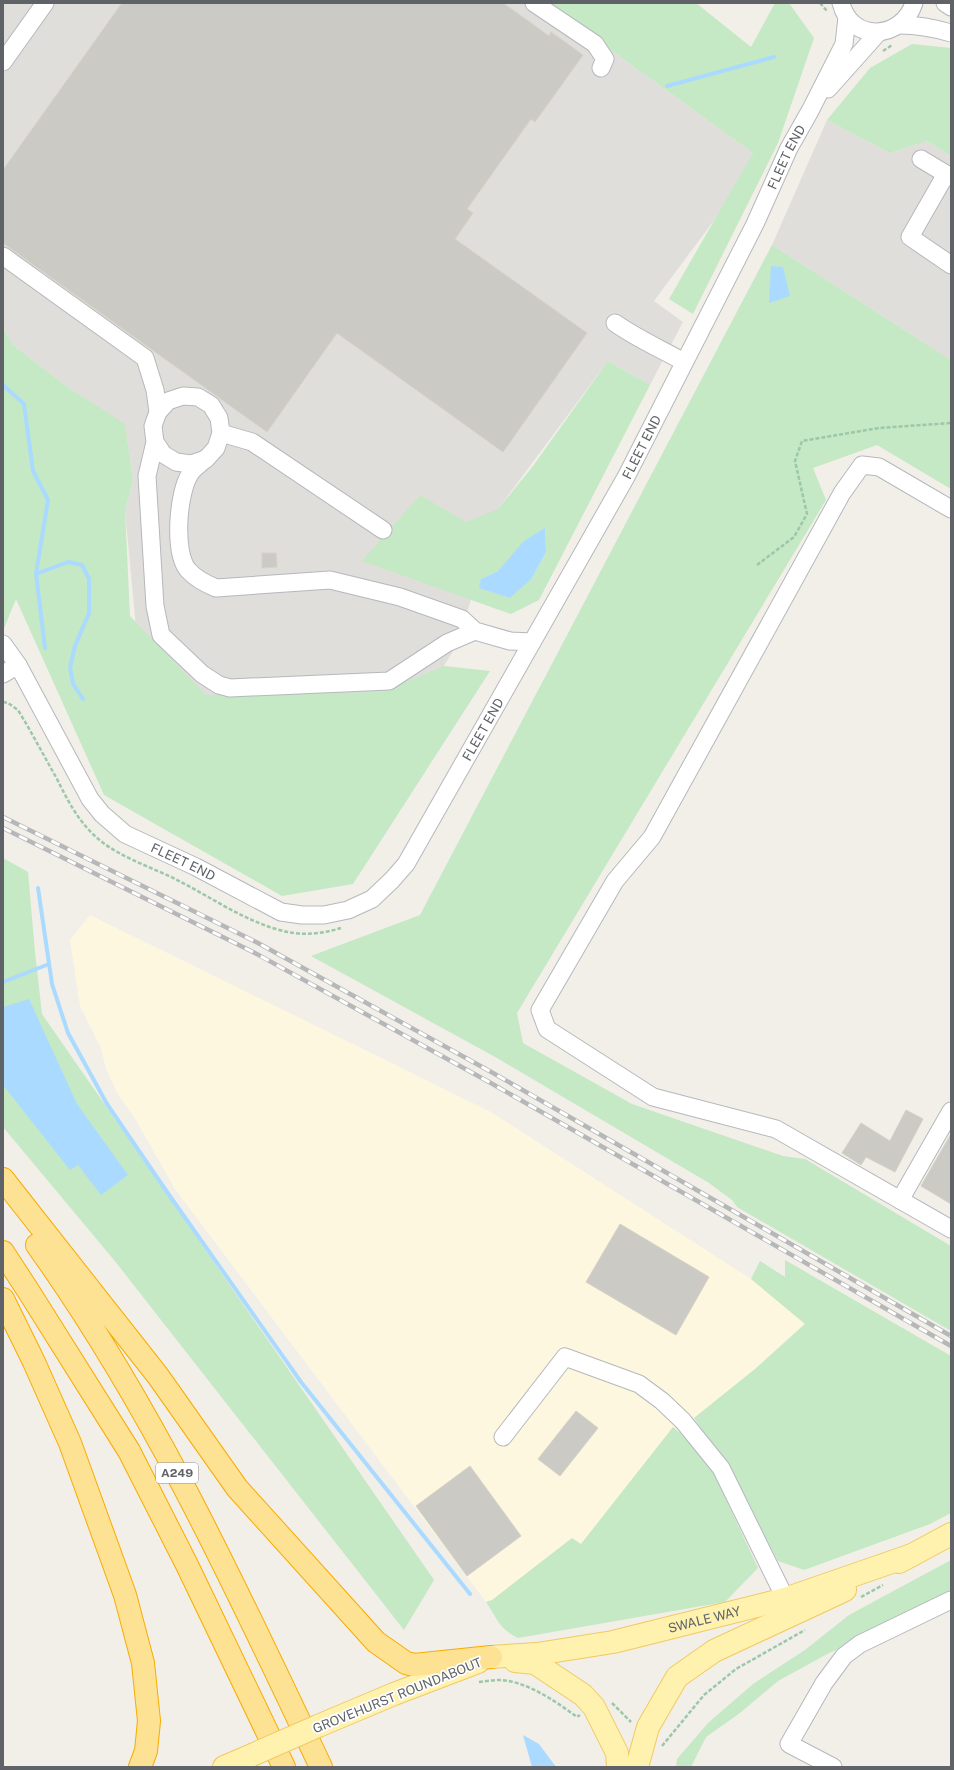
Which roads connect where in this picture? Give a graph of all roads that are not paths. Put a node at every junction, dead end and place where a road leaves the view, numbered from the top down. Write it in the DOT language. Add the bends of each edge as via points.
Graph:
graph roads {
  1 [pos="44,3"];
  2 [pos="534,3"];
  3 [pos="914,3"];
  4 [pos="945,3"];
  5 [pos="842,7"];
  6 [pos="951,7"];
  7 [pos="900,25"];
  8 [pos="878,32"];
  9 [pos="951,33"];
  10 [pos="3,62"];
  11 [pos="601,68"];
  12 [pos="810,112"];
  13 [pos="921,159"];
  14 [pos="948,176"];
  15 [pos="3,256"];
  16 [pos="951,265"];
  17 [pos="615,323"];
  18 [pos="684,362"];
  19 [pos="158,412"];
  20 [pos="221,433"];
  21 [pos="155,442"];
  22 [pos="206,459"];
  23 [pos="951,509"];
  24 [pos="382,530"];
  25 [pos="475,631"];
  26 [pos="532,642"];
  27 [pos="3,644"];
  28 [pos="10,670"];
  29 [pos="951,1111"];
  30 [pos="3,1179"];
  31 [pos="3,1196"];
  32 [pos="900,1200"];
  33 [pos="951,1229"];
  34 [pos="3,1252"];
  35 [pos="3,1299"];
  36 [pos="503,1437"];
  37 [pos="951,1534"];
  38 [pos="951,1600"];
  39 [pos="796,1614"];
  40 [pos="491,1657"];
  41 [pos="140,1767"];
  42 [pos="224,1767"];
  43 [pos="284,1767"];
  44 [pos="321,1767"];
  45 [pos="618,1767"];
  46 [pos="637,1767"];
  47 [pos="833,1767"];
  1 -- 10 [label="street"];
  2 -- 11 [label="street" via="595,44 605,59"];
  3 -- 7 [label="street" via="909,16"];
  4 -- 6 [label="street"];
  5 -- 8 [label="street" via="856,26 866,31"];
  5 -- 12 [label="street, FLEET END" via="844,44"];
  7 -- 8 [label="street"];
  7 -- 9 [label="street" via="930,27"];
  8 -- 12 [label="street, FLEET END" via="838,75"];
  12 -- 18 [label="street, FLEET END" via="789,148 755,224"];
  13 -- 14 [label="street"];
  14 -- 16 [label="street" via="910,237"];
  15 -- 19 [label="street" via="145,358 155,390"];
  17 -- 18 [label="street" via="632,335"];
  18 -- 26 [label="street, FLEET END" via="626,477"];
  19 -- 20 [label="street" via="168,401 183,396 198,397 211,405 219,418"];
  19 -- 21 [label="street" via="153,426"];
  20 -- 22 [label="street" via="216,448"];
  20 -- 24 [label="street" via="252,442"];
  21 -- 22 [label="street" via="163,454 176,462 191,464"];
  21 -- 25 [label="street" via="147,476 155,606 161,635 202,674 219,685 230,688 389,681 447,643"];
  22 -- 25 [label="street" via="190,474 182,492 179,532 181,555 187,569 200,581 216,588 336,581 400,597 456,616"];
  23 -- 32 [label="street" via="879,467 862,465 842,493 652,837 615,881 540,1010 547,1029 653,1097 776,1129"];
  25 -- 26 [label="street" via="510,640"];
  26 -- 28 [label="street, FLEET END" via="406,864 372,899 348,910 324,915 281,912 196,867 125,834 102,814 90,799"];
  27 -- 28 [label="street, FLEET END"];
  29 -- 32 [label="street"];
  30 -- 40 [label="highway, A249" via="158,1376 237,1488 376,1642 406,1663 414,1665"];
  31 -- 44 [label="highway, A249" via="52,1265 151,1424 227,1571"];
  32 -- 33 [label="street"];
  34 -- 43 [label="highway, A249" via="129,1451"];
  35 -- 41 [label="highway" via="70,1443 125,1595 143,1663 149,1721 146,1751"];
  36 -- 39 [label="street" via="565,1357 639,1384 683,1421 721,1468"];
  37 -- 39 [label="main road, SWALE WAY"];
  38 -- 47 [label="street" via="860,1644 844,1656 824,1683 789,1744"];
  39 -- 40 [label="main road, SWALE WAY" via="537,1654"];
  39 -- 46 [label="main road, SWALE WAY" via="714,1651 677,1677 648,1727"];
  40 -- 42 [label="main road, GROVEHURST ROUNDABOUT, bridge" via="394,1694"];
  40 -- 45 [label="main road, GROVEHURST ROUNDABOUT" via="535,1663 583,1695 594,1707 617,1753"];
}
